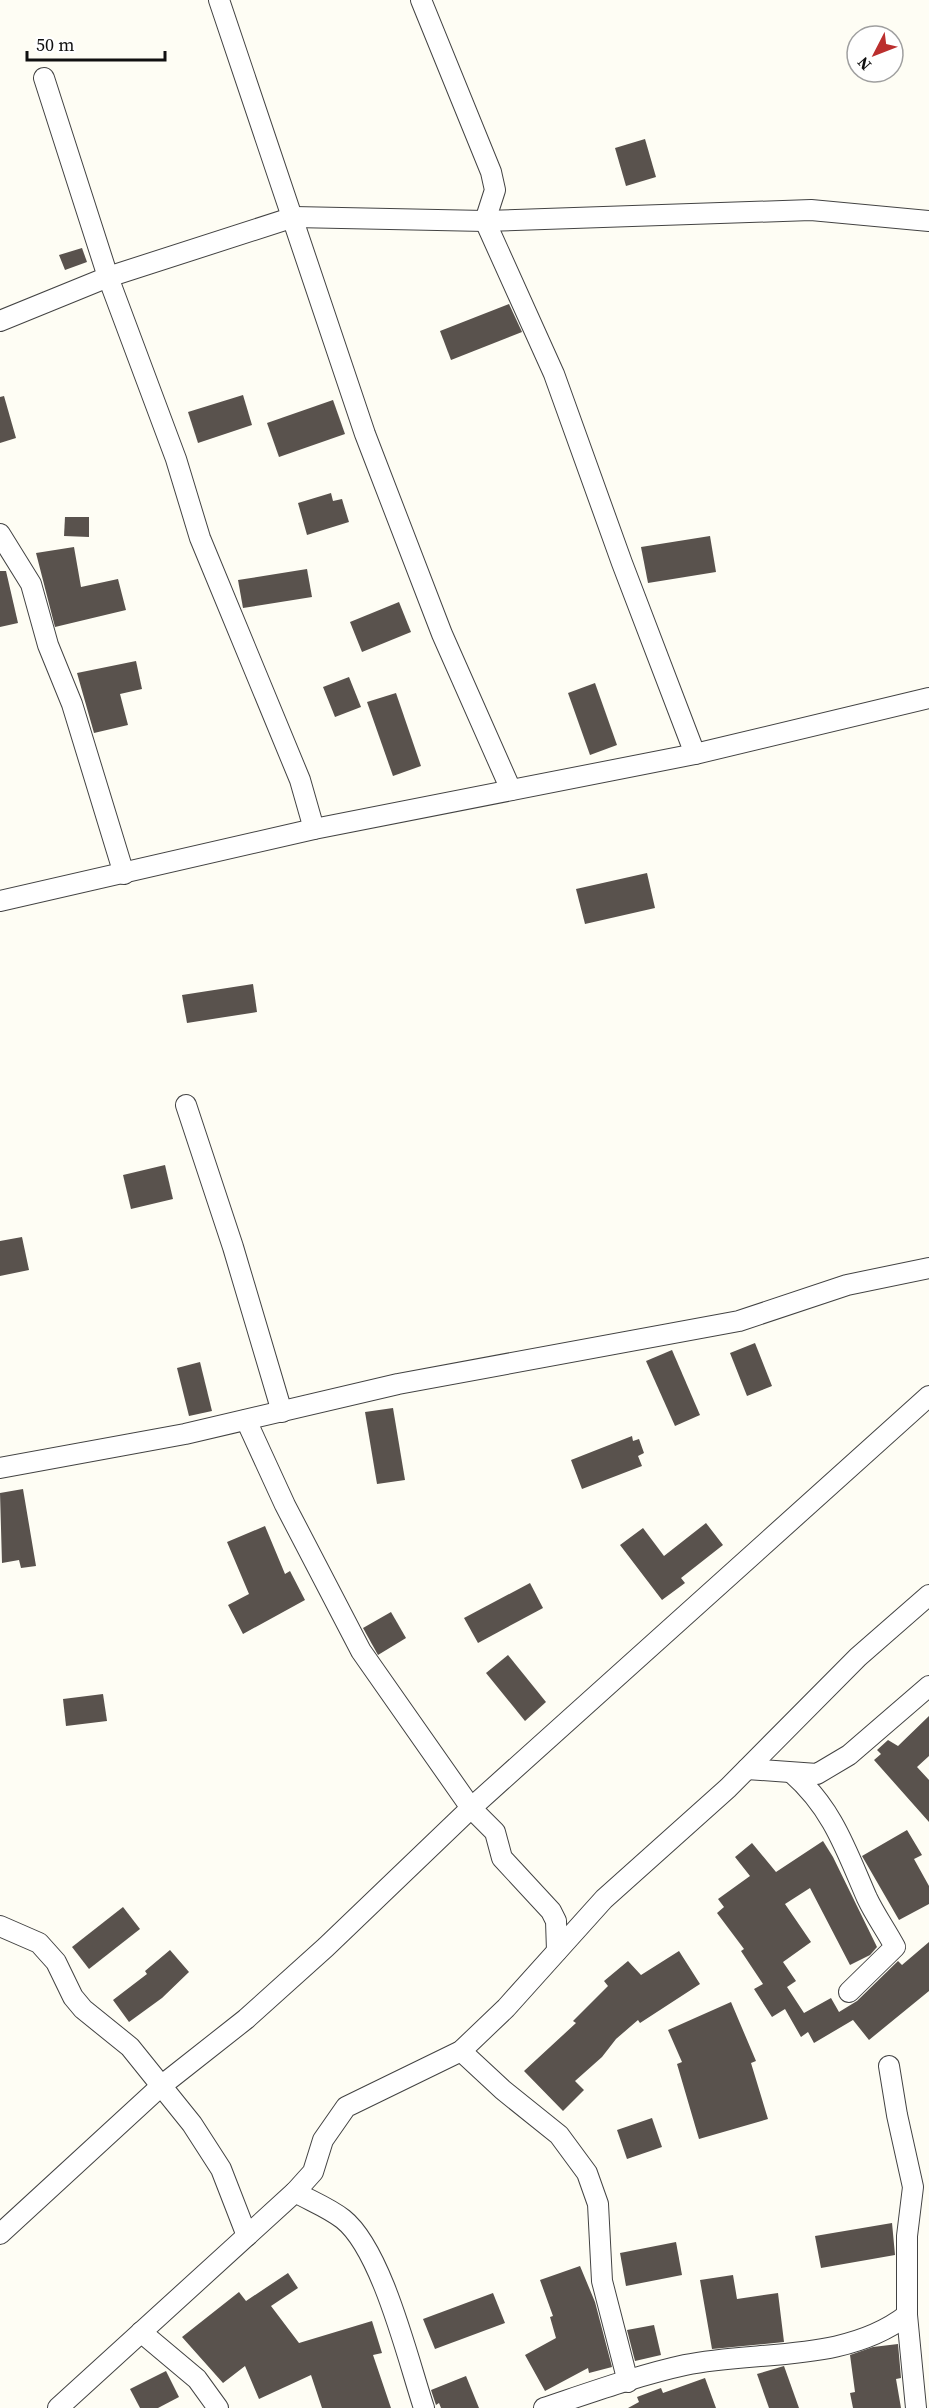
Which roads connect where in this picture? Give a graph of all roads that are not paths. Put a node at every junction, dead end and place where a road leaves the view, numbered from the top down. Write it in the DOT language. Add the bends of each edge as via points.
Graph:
graph roads {
  1 [pos="219,0"];
  2 [pos="421,0"];
  3 [pos="44,78"];
  4 [pos="294,217"];
  5 [pos="485,221"];
  6 [pos="929,221"];
  7 [pos="108,277"];
  8 [pos="0,321"];
  9 [pos="0,534"];
  10 [pos="929,699"];
  11 [pos="695,754"];
  12 [pos="511,790"];
  13 [pos="314,829"];
  14 [pos="124,874"];
  15 [pos="0,901"];
  16 [pos="186,1105"];
  17 [pos="929,1268"];
  18 [pos="929,1396"];
  19 [pos="282,1412"];
  20 [pos="246,1420"];
  21 [pos="0,1468"];
  22 [pos="929,1596"];
  23 [pos="929,1686"];
  24 [pos="747,1769"];
  25 [pos="792,1773"];
  26 [pos="471,1808"];
  27 [pos="0,1926"];
  28 [pos="557,1952"];
  29 [pos="849,1992"];
  30 [pos="461,2051"];
  31 [pos="890,2066"];
  32 [pos="161,2086"];
  33 [pos="295,2192"];
  34 [pos="0,2234"];
  35 [pos="247,2236"];
  36 [pos="907,2315"];
  37 [pos="141,2332"];
  38 [pos="628,2382"];
  39 [pos="58,2408"];
  40 [pos="218,2408"];
  41 [pos="424,2408"];
  42 [pos="544,2408"];
  43 [pos="916,2408"];
  1 -- 4 [label="street"];
  2 -- 5 [label="street" via="491,172 495,190"];
  3 -- 7 [label="street"];
  4 -- 5 [label="street"];
  4 -- 7 [label="street"];
  4 -- 12 [label="street" via="365,434 442,634"];
  5 -- 6 [label="street" via="811,210"];
  5 -- 11 [label="street" via="554,374"];
  7 -- 8 [label="street"];
  7 -- 13 [label="street" via="176,459 200,538 300,780"];
  9 -- 14 [label="street" via="31,585"];
  10 -- 11 [label="street"];
  11 -- 12 [label="street"];
  12 -- 13 [label="street"];
  13 -- 14 [label="street"];
  14 -- 15 [label="street"];
  16 -- 19 [label="street"];
  17 -- 19 [label="street" via="847,1286 739,1321 398,1384"];
  18 -- 26 [label="street"];
  19 -- 20 [label="street"];
  20 -- 21 [label="street"];
  20 -- 26 [label="street" via="361,1652"];
  22 -- 24 [label="street" via="858,1657"];
  23 -- 25 [label="street" via="849,1755 817,1774"];
  24 -- 25 [label="street"];
  24 -- 28 [label="street" via="604,1899"];
  25 -- 29 [label="street" via="812,1790 838,1832 895,1947"];
  26 -- 28 [label="street" via="495,1832 502,1858 551,1911 556,1921"];
  26 -- 32 [label="street" via="273,1995"];
  27 -- 32 [label="street" via="39,1942 56,1962 83,2009 130,2048"];
  28 -- 30 [label="street"];
  30 -- 33 [label="street" via="346,2107 323,2140 313,2172"];
  30 -- 38 [label="street" via="503,2091 559,2135 587,2173 598,2204 602,2281"];
  31 -- 36 [label="street" via="913,2187"];
  32 -- 34 [label="street"];
  32 -- 35 [label="street" via="221,2169"];
  33 -- 35 [label="street"];
  33 -- 41 [label="street" via="344,2220 377,2267"];
  35 -- 37 [label="street"];
  36 -- 38 [label="street" via="869,2336 817,2350 685,2365"];
  36 -- 43 [label="street"];
  37 -- 39 [label="street"];
  37 -- 40 [label="street" via="197,2379"];
  38 -- 42 [label="street"];
}
